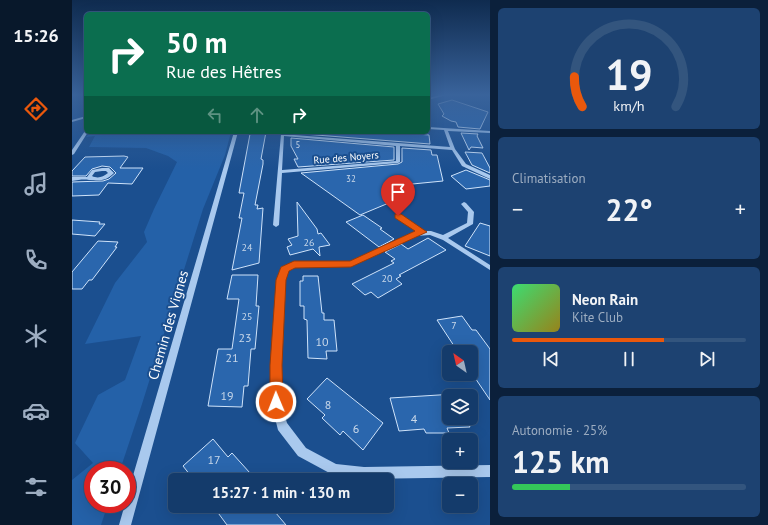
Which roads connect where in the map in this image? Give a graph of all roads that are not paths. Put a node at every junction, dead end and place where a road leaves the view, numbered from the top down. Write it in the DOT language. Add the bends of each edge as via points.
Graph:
graph roads {
  1 [pos="430,128"];
  2 [pos="446,130"];
  3 [pos="490,132"];
  4 [pos="85,134"];
  5 [pos="235,134"];
  6 [pos="398,145"];
  7 [pos="453,149"];
  8 [pos="72,154"];
  9 [pos="279,172"];
  10 [pos="490,177"];
  11 [pos="90,178"];
  12 [pos="72,179"];
  13 [pos="464,204"];
  14 [pos="398,216"];
  15 [pos="276,224"];
  16 [pos="422,232"];
  17 [pos="444,238"];
  18 [pos="490,268"];
  19 [pos="490,471"];
  20 [pos="125,525"];
  1 -- 2 [label="street"];
  2 -- 3 [label="street"];
  2 -- 7 [label="street"];
  4 -- 8 [label="street"];
  5 -- 20 [label="street, Chemin des Vignes"];
  6 -- 7 [label="street, Rue des Noyers"];
  6 -- 9 [label="street, Rue des Noyers" via="398,162"];
  6 -- 9 [label="street, Rue des Noyers" via="282,135"];
  7 -- 10 [label="street" via="464,165"];
  9 -- 15 [label="street, Rue des Noyers"];
  11 -- 12 [label="street"];
  13 -- 17 [label="street" via="471,212 470,224"];
  14 -- 16 [label="street"];
  16 -- 17 [label="street"];
  16 -- 19 [label="street" via="351,264 294,264 284,270 281,280 276,365 276,402 282,426 302,452 335,470 364,473"];
  17 -- 18 [label="street"];
}
